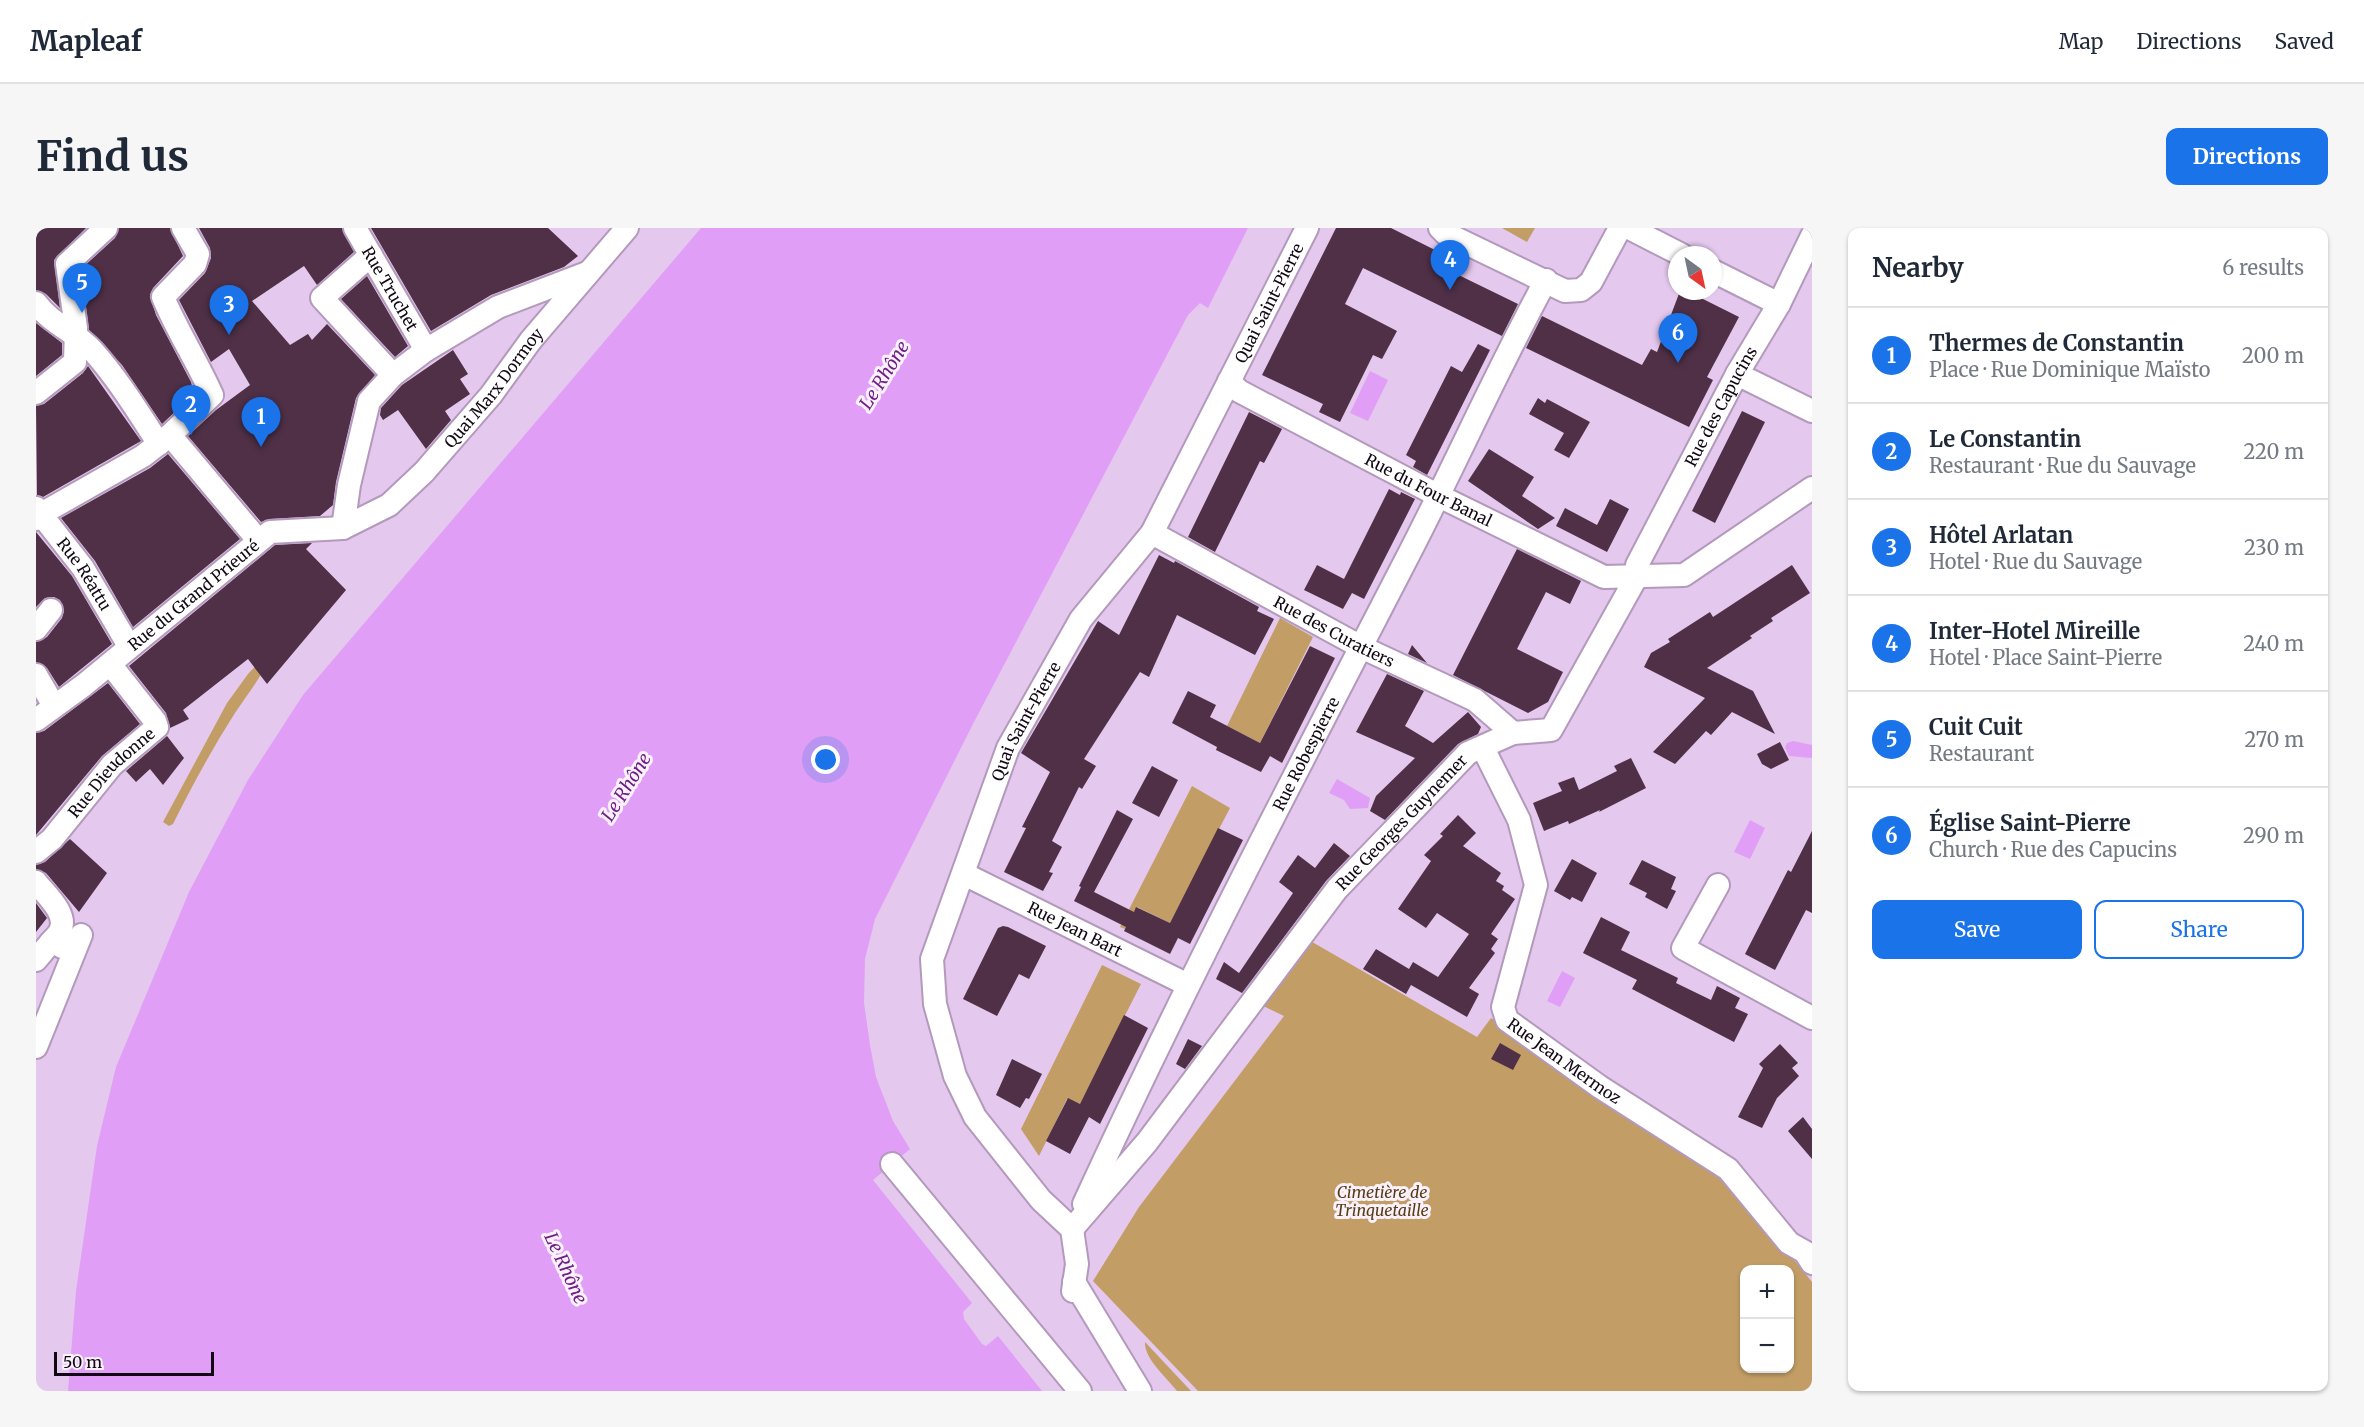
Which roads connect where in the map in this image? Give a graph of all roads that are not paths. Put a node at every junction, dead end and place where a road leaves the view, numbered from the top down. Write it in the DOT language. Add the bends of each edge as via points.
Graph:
graph roads {
  1 [pos="106,228"];
  2 [pos="183,228"];
  3 [pos="355,228"];
  4 [pos="627,228"];
  5 [pos="1307,228"];
  6 [pos="1440,228"];
  7 [pos="1620,228"];
  8 [pos="1629,228"];
  9 [pos="1812,236"];
  10 [pos="1668,248"];
  11 [pos="371,255"];
  12 [pos="590,272"];
  13 [pos="1722,276"];
  14 [pos="1546,280"];
  15 [pos="36,303"];
  16 [pos="1779,304"];
  17 [pos="76,338"];
  18 [pos="426,350"];
  19 [pos="1737,374"];
  20 [pos="393,375"];
  21 [pos="1229,381"];
  22 [pos="36,393"];
  23 [pos="1812,411"];
  24 [pos="164,439"];
  25 [pos="1812,488"];
  26 [pos="1439,496"];
  27 [pos="38,514"];
  28 [pos="343,528"];
  29 [pos="1152,533"];
  30 [pos="258,540"];
  31 [pos="1636,578"];
  32 [pos="51,610"];
  33 [pos="36,629"];
  34 [pos="129,646"];
  35 [pos="1361,647"];
  36 [pos="110,664"];
  37 [pos="36,675"];
  38 [pos="54,706"];
  39 [pos="36,720"];
  40 [pos="1513,733"];
  41 [pos="1483,748"];
  42 [pos="36,852"];
  43 [pos="964,874"];
  44 [pos="36,882"];
  45 [pos="1718,885"];
  46 [pos="81,935"];
  47 [pos="51,942"];
  48 [pos="36,960"];
  49 [pos="69,966"];
  50 [pos="1188,985"];
  51 [pos="1812,1018"];
  52 [pos="36,1047"];
  53 [pos="892,1164"];
  54 [pos="1072,1229"];
  55 [pos="1810,1251"];
  56 [pos="1080,1391"];
  57 [pos="1140,1391"];
  1 -- 17 [label="street" via="67,264"];
  2 -- 24 [label="street" via="198,254 195,264 163,297 212,395"];
  3 -- 11 [label="street, Rue Truchet"];
  4 -- 12 [label="street, Quai Marx Dormoy"];
  5 -- 21 [label="street, Quai Saint-Pierre"];
  6 -- 14 [label="street"];
  7 -- 14 [label="street" via="1591,282 1581,290 1565,291"];
  8 -- 10 [label="street"];
  9 -- 16 [label="street, Rue des Capucins"];
  11 -- 18 [label="street, Rue Truchet"];
  11 -- 20 [label="street" via="322,298"];
  12 -- 18 [label="street" via="498,307"];
  12 -- 28 [label="street, Quai Marx Dormoy" via="424,472 389,505"];
  13 -- 16 [label="street"];
  14 -- 26 [label="street, Rue Robespierre" via="1507,351"];
  15 -- 17 [label="street" via="45,315"];
  16 -- 19 [label="street, Rue des Capucins"];
  17 -- 22 [label="street" via="75,362"];
  17 -- 24 [label="street" via="92,350"];
  18 -- 20 [label="street"];
  19 -- 23 [label="street"];
  19 -- 31 [label="street, Rue des Capucins" via="1637,565"];
  20 -- 28 [label="street" via="369,401"];
  21 -- 26 [label="street, Rue du Four Banal" via="1239,391"];
  21 -- 29 [label="street, Quai Saint-Pierre"];
  24 -- 27 [label="street" via="143,456"];
  24 -- 30 [label="street"];
  25 -- 31 [label="street" via="1684,575"];
  26 -- 31 [label="street, Rue du Four Banal" via="1604,577"];
  26 -- 35 [label="street, Rue Robespierre"];
  27 -- 34 [label="street, Rue Réattu" via="83,567"];
  28 -- 30 [label="street, Rue du Grand Prieuré" via="270,532"];
  29 -- 35 [label="street, Rue des Curatiers"];
  29 -- 43 [label="street, Quai Saint-Pierre" via="1081,619 1008,748"];
  30 -- 34 [label="street, Rue du Grand Prieuré"];
  31 -- 40 [label="street, Rue Georges Guynemer" via="1551,730"];
  32 -- 33 [label="street"];
  34 -- 36 [label="street, Rue du Grand Prieuré"];
  35 -- 40 [label="street, Rue des Curatiers" via="1475,700"];
  35 -- 50 [label="street, Rue Robespierre"];
  36 -- 38 [label="street, Rue du Grand Prieuré"];
  36 -- 42 [label="street, Rue Dieudonne" via="157,727 112,765"];
  37 -- 38 [label="street"];
  38 -- 39 [label="street, Rue du Grand Prieuré"];
  40 -- 41 [label="street, Rue Georges Guynemer"];
  41 -- 54 [label="street, Rue Georges Guynemer" via="1468,753 1337,889 1147,1142"];
  41 -- 55 [label="street, Rue Jean Mermoz" via="1519,820 1536,885 1503,1007 1507,1020 1600,1087 1728,1169 1789,1243"];
  43 -- 50 [label="street, Rue Jean Bart"];
  43 -- 54 [label="street, Quai Saint-Pierre" via="932,959 935,1004 955,1076 975,1117 1041,1200"];
  44 -- 47 [label="street" via="60,913 61,931"];
  45 -- 51 [label="street" via="1683,948"];
  46 -- 49 [label="street"];
  47 -- 48 [label="street"];
  47 -- 49 [label="street" via="60,944"];
  49 -- 52 [label="street"];
  50 -- 54 [label="street, Rue Robespierre"];
  53 -- 56 [label="street"];
  54 -- 57 [label="street" via="1077,1264 1074,1286"];
}
